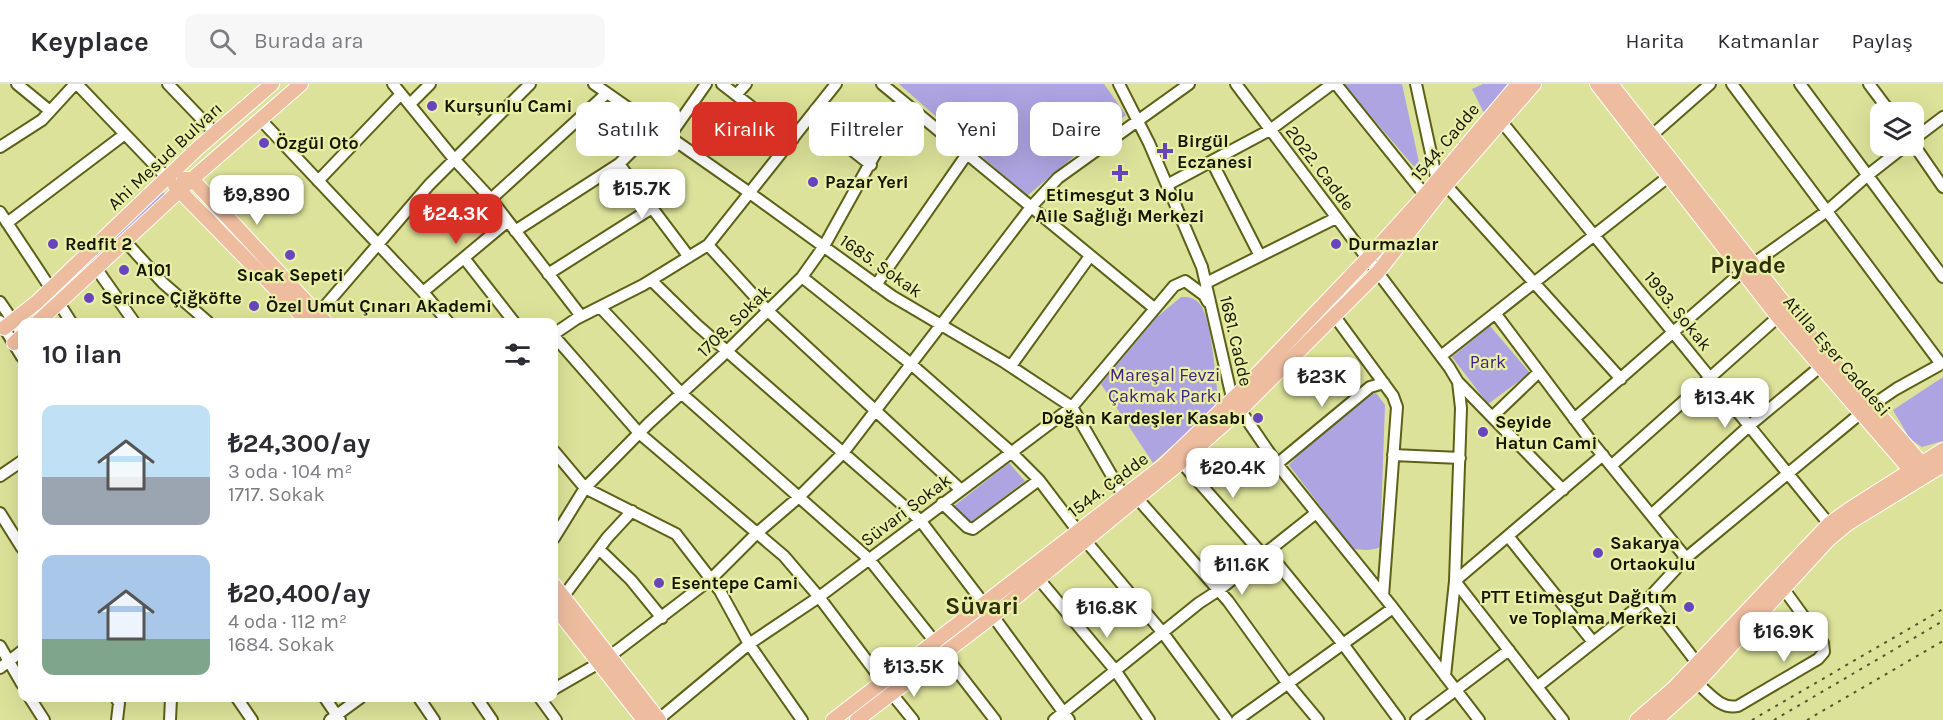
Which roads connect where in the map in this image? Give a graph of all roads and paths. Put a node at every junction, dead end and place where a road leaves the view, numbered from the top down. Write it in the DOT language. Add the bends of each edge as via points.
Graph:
graph roads {
  1 [pos="17,84"];
  2 [pos="76,84"];
  3 [pos="168,84"];
  4 [pos="301,84"];
  5 [pos="393,84"];
  6 [pos="430,84"];
  7 [pos="530,84"];
  8 [pos="594,84"];
  9 [pos="705,84"];
  10 [pos="722,84"];
  11 [pos="746,84"];
  12 [pos="836,84"];
  13 [pos="882,84"];
  14 [pos="1119,84"];
  15 [pos="1189,84"];
  16 [pos="1236,84"];
  17 [pos="1334,84"];
  18 [pos="1416,84"];
  19 [pos="1518,84"];
  20 [pos="1534,84"];
  21 [pos="1597,84"];
  22 [pos="1611,84"];
  23 [pos="1710,84"];
  24 [pos="1732,84"];
  25 [pos="1800,84"];
  26 [pos="1869,84"];
  27 [pos="266,86"];
  28 [pos="608,93"];
  29 [pos="401,94"];
  30 [pos="736,95"];
  31 [pos="620,102"];
  32 [pos="745,102"];
  33 [pos="822,102"];
  34 [pos="904,102"];
  35 [pos="1882,102"];
  36 [pos="410,104"];
  37 [pos="50,111"];
  38 [pos="1943,117"];
  39 [pos="809,118"];
  40 [pos="924,119"];
  41 [pos="261,120"];
  42 [pos="1137,120"];
  43 [pos="680,121"];
  44 [pos="1501,121"];
  45 [pos="936,128"];
  46 [pos="1270,130"];
  47 [pos="1924,131"];
  48 [pos="215,133"];
  49 [pos="125,134"];
  50 [pos="797,134"];
  51 [pos="1651,136"];
  52 [pos="680,145"];
  53 [pos="0,147"];
  54 [pos="627,156"];
  55 [pos="779,156"];
  56 [pos="860,156"];
  57 [pos="876,156"];
  58 [pos="966,156"];
  59 [pos="969,156"];
  60 [pos="1892,156"];
  61 [pos="1922,156"];
  62 [pos="454,159"];
  63 [pos="1212,162"];
  64 [pos="619,164"];
  65 [pos="871,165"];
  66 [pos="1868,175"];
  67 [pos="1668,177"];
  68 [pos="167,178"];
  69 [pos="192,179"];
  70 [pos="318,180"];
  71 [pos="1442,183"];
  72 [pos="1167,185"];
  73 [pos="1943,187"];
  74 [pos="180,190"];
  75 [pos="750,193"];
  76 [pos="1425,195"];
  77 [pos="491,199"];
  78 [pos="1031,207"];
  79 [pos="651,208"];
  80 [pos="1827,211"];
  81 [pos="0,212"];
  82 [pos="1336,218"];
  83 [pos="508,221"];
  84 [pos="7,223"];
  85 [pos="514,231"];
  86 [pos="1594,235"];
  87 [pos="125,241"];
  88 [pos="377,243"];
  89 [pos="708,245"];
  90 [pos="824,246"];
  91 [pos="1090,256"];
  92 [pos="1260,256"];
  93 [pos="689,257"];
  94 [pos="464,258"];
  95 [pos="1368,258"];
  96 [pos="96,268"];
  97 [pos="1748,268"];
  98 [pos="1378,272"];
  99 [pos="548,274"];
  100 [pos="802,277"];
  101 [pos="1943,277"];
  102 [pos="651,280"];
  103 [pos="1534,282"];
  104 [pos="1206,283"];
  105 [pos="876,285"];
  106 [pos="51,288"];
  107 [pos="423,292"];
  108 [pos="0,302"];
  109 [pos="59,303"];
  110 [pos="1210,304"];
  111 [pos="600,307"];
  112 [pos="1154,308"];
  113 [pos="768,311"];
  114 [pos="1495,313"];
  115 [pos="1333,314"];
  116 [pos="581,316"];
  117 [pos="1778,317"];
  118 [pos="42,318"];
  119 [pos="68,318"];
  120 [pos="131,318"];
  121 [pos="203,318"];
  122 [pos="312,318"];
  123 [pos="312,318"];
  124 [pos="317,318"];
  125 [pos="445,318"];
  126 [pos="511,318"];
  127 [pos="6,323"];
  128 [pos="941,325"];
  129 [pos="558,332"];
  130 [pos="1674,332"];
  131 [pos="18,336"];
  132 [pos="558,340"];
  133 [pos="728,351"];
  134 [pos="1441,356"];
  135 [pos="911,363"];
  136 [pos="1942,363"];
  137 [pos="1011,366"];
  138 [pos="1820,367"];
  139 [pos="1539,372"];
  140 [pos="1710,377"];
  141 [pos="1620,379"];
  142 [pos="1458,382"];
  143 [pos="1384,383"];
  144 [pos="681,393"];
  145 [pos="1236,404"];
  146 [pos="1072,407"];
  147 [pos="876,409"];
  148 [pos="1866,409"];
  149 [pos="1492,417"];
  150 [pos="1574,419"];
  151 [pos="1749,426"];
  152 [pos="639,433"];
  153 [pos="1943,450"];
  154 [pos="1011,452"];
  155 [pos="843,453"];
  156 [pos="1394,454"];
  157 [pos="1896,454"];
  158 [pos="558,456"];
  159 [pos="1603,456"];
  160 [pos="1460,458"];
  161 [pos="1181,462"];
  162 [pos="18,464"];
  163 [pos="1277,464"];
  164 [pos="1612,465"];
  165 [pos="1943,465"];
  166 [pos="1920,471"];
  167 [pos="1787,474"];
  168 [pos="0,476"];
  169 [pos="1039,480"];
  170 [pos="1891,483"];
  171 [pos="585,488"];
  172 [pos="961,490"];
  173 [pos="1563,490"];
  174 [pos="1130,496"];
  175 [pos="799,497"];
  176 [pos="942,503"];
  177 [pos="632,511"];
  178 [pos="0,513"];
  179 [pos="1316,513"];
  180 [pos="1651,515"];
  181 [pos="920,520"];
  182 [pos="1829,524"];
  183 [pos="558,532"];
  184 [pos="758,533"];
  185 [pos="1081,535"];
  186 [pos="1508,536"];
  187 [pos="18,542"];
  188 [pos="599,549"];
  189 [pos="1265,553"];
  190 [pos="1686,558"];
  191 [pos="869,559"];
  192 [pos="1038,578"];
  193 [pos="711,579"];
  194 [pos="1455,582"];
  195 [pos="1783,588"];
  196 [pos="1219,590"];
  197 [pos="1383,596"];
  198 [pos="819,597"];
  199 [pos="1648,599"];
  200 [pos="558,601"];
  201 [pos="984,603"];
  202 [pos="1393,608"];
  203 [pos="993,616"];
  204 [pos="662,618"];
  205 [pos="1162,633"];
  206 [pos="935,642"];
  207 [pos="1593,642"];
  208 [pos="749,644"];
  209 [pos="1343,644"];
  210 [pos="0,646"];
  211 [pos="1509,650"];
  212 [pos="18,654"];
  213 [pos="944,654"];
  214 [pos="604,660"];
  215 [pos="9,661"];
  216 [pos="1697,663"];
  217 [pos="0,668"];
  218 [pos="1115,670"];
  219 [pos="1446,676"];
  220 [pos="18,677"];
  221 [pos="884,682"];
  222 [pos="1697,683"];
  223 [pos="1288,684"];
  224 [pos="1538,686"];
  225 [pos="558,687"];
  226 [pos="1456,690"];
  227 [pos="892,694"];
  228 [pos="33,702"];
  229 [pos="118,702"];
  230 [pos="171,702"];
  231 [pos="240,702"];
  232 [pos="327,702"];
  233 [pos="355,702"];
  234 [pos="422,702"];
  235 [pos="480,702"];
  236 [pos="543,702"];
  237 [pos="1066,716"];
  238 [pos="336,718"];
  239 [pos="44,720"];
  240 [pos="117,720"];
  241 [pos="170,720"];
  242 [pos="252,720"];
  243 [pos="434,720"];
  244 [pos="492,720"];
  245 [pos="556,720"];
  246 [pos="644,720"];
  247 [pos="659,720"];
  248 [pos="802,720"];
  249 [pos="832,720"];
  250 [pos="857,720"];
  251 [pos="913,720"];
  252 [pos="995,720"];
  253 [pos="1053,720"];
  254 [pos="1149,720"];
  255 [pos="1227,720"];
  256 [pos="1237,720"];
  257 [pos="1318,720"];
  258 [pos="1399,720"];
  259 [pos="1416,720"];
  260 [pos="1479,720"];
  261 [pos="1563,720"];
  262 [pos="1637,720"];
  263 [pos="1656,720"];
  1 -- 37 [label="street"];
  2 -- 37 [label="street"];
  2 -- 49 [label="street"];
  3 -- 48 [label="street"];
  4 -- 41 [label="main road, Ahi Mesud Bulvarı"];
  5 -- 29 [label="street"];
  6 -- 36 [label="street"];
  7 -- 62 [label="street"];
  8 -- 28 [label="street, 1685. Sokak"];
  9 -- 43 [label="street"];
  10 -- 30 [label="street"];
  11 -- 30 [label="street"];
  12 -- 33 [label="street"];
  13 -- 34 [label="street"];
  14 -- 42 [label="street, 1681. Cadde"];
  15 -- 42 [label="street"];
  16 -- 46 [label="street, 2022. Cadde"];
  17 -- 46 [label="street"];
  17 -- 76 [label="street"];
  18 -- 71 [label="street"];
  19 -- 71 [label="main road, 1544. Cadde"];
  20 -- 44 [label="main road, 1544. Cadde"];
  21 -- 67 [label="main road, Atilla Eşer Caddesi"];
  22 -- 51 [label="main road, Atilla Eşer Caddesi"];
  23 -- 51 [label="street"];
  24 -- 80 [label="street"];
  25 -- 66 [label="street"];
  26 -- 35 [label="street"];
  27 -- 48 [label="main road, Ahi Mesud Bulvarı"];
  28 -- 31 [label="street, 1685. Sokak"];
  28 -- 77 [label="street"];
  29 -- 36 [label="street"];
  29 -- 70 [label="street"];
  30 -- 32 [label="street"];
  36 -- 62 [label="street"];
  37 -- 53 [label="street"];
  38 -- 47 [label="street"];
  39 -- 50 [label="street"];
  40 -- 45 [label="street"];
  41 -- 69 [label="main road, Ahi Mesud Bulvarı"];
  41 -- 70 [label="street"];
  42 -- 72 [label="street, 1681. Cadde"];
  42 -- 78 [label="street" via="1059,178"];
  44 -- 71 [label="main road, 1544. Cadde"];
  44 -- 86 [label="street, 1993. Sokak"];
  46 -- 63 [label="street"];
  46 -- 82 [label="street, 2022. Cadde"];
  48 -- 68 [label="main road, Ahi Mesud Bulvarı"];
  49 -- 68 [label="street"];
  49 -- 84 [label="street"];
  51 -- 97 [label="main road, Atilla Eşer Caddesi"];
  52 -- 75 [label="street, 1685. Sokak"];
  54 -- 64 [label="street"];
  55 -- 75 [label="street"];
  56 -- 65 [label="street"];
  57 -- 65 [label="street, 1708. Sokak"];
  58 -- 105 [label="street"];
  59 -- 78 [label="street"];
  60 -- 66 [label="street"];
  61 -- 73 [label="street"];
  62 -- 77 [label="street"];
  62 -- 88 [label="street"];
  63 -- 72 [label="street"];
  63 -- 92 [label="street"];
  64 -- 79 [label="street"];
  64 -- 85 [label="street"];
  65 -- 90 [label="street, 1708. Sokak"];
  66 -- 80 [label="street"];
  66 -- 101 [label="street"];
  67 -- 86 [label="street"];
  67 -- 97 [label="main road, Atilla Eşer Caddesi"];
  68 -- 69 [label="main road"];
  68 -- 74 [label="main road"];
  68 -- 106 [label="main road, Ahi Mesud Bulvarı"];
  69 -- 74 [label="main road, Ahi Mesud Bulvarı"];
  69 -- 122 [label="main road"];
  70 -- 88 [label="street"];
  71 -- 76 [label="main road, 1544. Cadde"];
  71 -- 98 [label="main road, 1544. Cadde"];
  71 -- 103 [label="street"];
  72 -- 104 [label="street, 1681. Cadde"];
  74 -- 87 [label="main road, Ahi Mesud Bulvarı"];
  74 -- 123 [label="main road"];
  75 -- 89 [label="street"];
  75 -- 90 [label="street, 1685. Sokak"];
  76 -- 95 [label="main road, 1544. Cadde"];
  77 -- 83 [label="street"];
  78 -- 91 [label="street"];
  78 -- 128 [label="street"];
  79 -- 93 [label="street"];
  79 -- 99 [label="street"];
  80 -- 97 [label="street"];
  80 -- 136 [label="street"];
  81 -- 84 [label="street"];
  82 -- 92 [label="street"];
  82 -- 95 [label="street, 2022. Cadde"];
  83 -- 85 [label="street"];
  83 -- 94 [label="street"];
  84 -- 106 [label="street"];
  85 -- 99 [label="street"];
  86 -- 103 [label="street"];
  86 -- 130 [label="street, 1993. Sokak"];
  87 -- 96 [label="main road, Ahi Mesud Bulvarı"];
  87 -- 121 [label="street" via="163,283"];
  88 -- 107 [label="street"];
  88 -- 124 [label="street"];
  89 -- 93 [label="street"];
  89 -- 113 [label="street"];
  90 -- 100 [label="street, 1708. Sokak"];
  90 -- 105 [label="street, 1685. Sokak"];
  91 -- 112 [label="street"];
  91 -- 137 [label="street"];
  92 -- 104 [label="street"];
  93 -- 102 [label="street"];
  94 -- 107 [label="street"];
  94 -- 126 [label="street"];
  95 -- 98 [label="street, 2022. Cadde"];
  95 -- 145 [label="main road, 1544. Cadde"];
  96 -- 109 [label="main road, Ahi Mesud Bulvarı"];
  96 -- 120 [label="street"];
  97 -- 117 [label="main road, Atilla Eşer Caddesi"];
  97 -- 130 [label="street"];
  97 -- 148 [label="main road, Atilla Eşer Caddesi" via="1828,358"];
  98 -- 115 [label="main road, 1544. Cadde"];
  98 -- 134 [label="street, 2022. Cadde"];
  99 -- 116 [label="street"];
  100 -- 113 [label="street, 1708. Sokak"];
  100 -- 135 [label="street"];
  102 -- 111 [label="street"];
  102 -- 133 [label="street"];
  103 -- 114 [label="street"];
  103 -- 141 [label="street"];
  104 -- 110 [label="street, 1681. Cadde"];
  105 -- 128 [label="street, 1685. Sokak"];
  106 -- 127 [label="main road, Ahi Mesud Bulvarı"];
  107 -- 125 [label="street"];
  108 -- 127 [label="street"];
  109 -- 118 [label="main road, Ahi Mesud Bulvarı"];
  109 -- 119 [label="street"];
  110 -- 112 [label="street, Süvari Sokak" via="1185,281 1174,286"];
  110 -- 145 [label="street, 1681. Cadde"];
  111 -- 116 [label="street"];
  111 -- 144 [label="street"];
  112 -- 146 [label="street, Süvari Sokak"];
  113 -- 133 [label="street, 1708. Sokak"];
  113 -- 147 [label="street"];
  114 -- 134 [label="street"];
  114 -- 139 [label="street"];
  115 -- 143 [label="street"];
  115 -- 145 [label="main road, 1544. Cadde"];
  116 -- 129 [label="street"];
  117 -- 138 [label="main road, Atilla Eşer Caddesi"];
  117 -- 140 [label="street"];
  127 -- 131 [label="street"];
  128 -- 135 [label="street"];
  128 -- 137 [label="street, 1685. Sokak"];
  130 -- 140 [label="street, 1993. Sokak"];
  130 -- 141 [label="street"];
  132 -- 152 [label="street"];
  133 -- 144 [label="street, 1708. Sokak"];
  133 -- 155 [label="street"];
  134 -- 142 [label="street, 2022. Cadde"];
  135 -- 147 [label="street"];
  135 -- 154 [label="street"];
  136 -- 148 [label="street"];
  137 -- 146 [label="street, 1685. Sokak"];
  138 -- 148 [label="main road, Atilla Eşer Caddesi"];
  138 -- 151 [label="street"];
  139 -- 149 [label="street"];
  139 -- 150 [label="street"];
  140 -- 151 [label="street, 1993. Sokak"];
  140 -- 164 [label="street"];
  141 -- 150 [label="street"];
  142 -- 149 [label="street, 2022. Cadde"];
  142 -- 160 [label="street"];
  143 -- 156 [label="street" via="1397,407"];
  143 -- 163 [label="street" via="1370,387"];
  144 -- 152 [label="street, 1708. Sokak"];
  144 -- 175 [label="street"];
  145 -- 161 [label="main road, 1544. Cadde"];
  145 -- 163 [label="street, 1681. Cadde"];
  145 -- 174 [label="main road, 1544. Cadde"];
  146 -- 154 [label="street, Süvari Sokak"];
  146 -- 174 [label="street, 1685. Sokak"];
  147 -- 155 [label="street"];
  147 -- 172 [label="street"];
  148 -- 157 [label="main road, Atilla Eşer Caddesi"];
  148 -- 166 [label="main road, Atilla Eşer Caddesi"];
  148 -- 167 [label="street"];
  149 -- 173 [label="street, 2022. Cadde"];
  150 -- 159 [label="street"];
  151 -- 167 [label="street, 1993. Sokak"];
  151 -- 180 [label="street"];
  152 -- 171 [label="street, 1708. Sokak"];
  152 -- 184 [label="street"];
  153 -- 166 [label="main road"];
  154 -- 169 [label="street"];
  154 -- 172 [label="street, Süvari Sokak"];
  155 -- 175 [label="street"];
  155 -- 181 [label="street"];
  156 -- 160 [label="street"];
  156 -- 197 [label="street"];
  157 -- 166 [label="main road, Atilla Eşer Caddesi"];
  157 -- 170 [label="main road"];
  158 -- 171 [label="street"];
  159 -- 164 [label="street"];
  159 -- 173 [label="street"];
  160 -- 194 [label="street"];
  161 -- 174 [label="main road, 1544. Cadde"];
  161 -- 189 [label="street"];
  162 -- 168 [label="street"];
  163 -- 179 [label="street, 1681. Cadde"];
  164 -- 180 [label="street"];
  165 -- 166 [label="main road"];
  166 -- 170 [label="main road"];
  166 -- 195 [label="main road" via="1847,524"];
  167 -- 182 [label="street, 1993. Sokak"];
  167 -- 190 [label="street"];
  169 -- 176 [label="street" via="973,529"];
  169 -- 185 [label="street"];
  170 -- 182 [label="main road"];
  171 -- 177 [label="street"];
  171 -- 183 [label="street, 1708. Sokak"];
  172 -- 176 [label="street, Süvari Sokak"];
  173 -- 186 [label="street"];
  174 -- 185 [label="main road, 1544. Cadde"];
  174 -- 196 [label="street, 1685. Sokak"];
  175 -- 184 [label="street"];
  175 -- 191 [label="street"];
  176 -- 181 [label="street, Süvari Sokak"];
  177 -- 188 [label="street"];
  177 -- 193 [label="street" via="676,534"];
  178 -- 187 [label="street"];
  179 -- 189 [label="street"];
  179 -- 197 [label="street, 1681. Cadde"];
  180 -- 190 [label="street"];
  181 -- 191 [label="street, Süvari Sokak"];
  181 -- 201 [label="street"];
  182 -- 216 [label="main road"];
  184 -- 193 [label="street"];
  184 -- 198 [label="street"];
  185 -- 192 [label="main road, 1544. Cadde"];
  185 -- 201 [label="main road, 1544. Cadde"];
  185 -- 205 [label="street"];
  186 -- 194 [label="street"];
  186 -- 207 [label="street"];
  188 -- 200 [label="street"];
  188 -- 204 [label="street"];
  189 -- 196 [label="street"];
  189 -- 209 [label="street"];
  190 -- 199 [label="street"];
  191 -- 198 [label="street, Süvari Sokak"];
  191 -- 206 [label="street"];
  192 -- 203 [label="main road, 1544. Cadde"];
  192 -- 218 [label="street"];
  193 -- 204 [label="street"];
  193 -- 208 [label="street"];
  194 -- 211 [label="street"];
  194 -- 219 [label="street"];
  195 -- 222 [label="main road"];
  195 -- 222 [label="street" via="1824,643 1824,652 1818,659 1729,708"];
  196 -- 205 [label="street"];
  196 -- 223 [label="street, 1685. Sokak"];
  197 -- 202 [label="street, 1681. Cadde"];
  198 -- 208 [label="street, Süvari Sokak"];
  198 -- 221 [label="street"];
  199 -- 207 [label="street"];
  199 -- 216 [label="street"];
  200 -- 214 [label="main road"];
  201 -- 206 [label="main road, 1544. Cadde"];
  202 -- 209 [label="street"];
  202 -- 219 [label="street, 1681. Cadde"];
  203 -- 213 [label="main road, 1544. Cadde"];
  203 -- 237 [label="street"];
  204 -- 214 [label="street"];
  205 -- 218 [label="street"];
  205 -- 255 [label="street"];
  206 -- 221 [label="main road, 1544. Cadde"];
  207 -- 224 [label="street"];
  208 -- 247 [label="street, Süvari Sokak"];
  208 -- 248 [label="street"];
  209 -- 223 [label="street"];
  209 -- 258 [label="street"];
  210 -- 215 [label="street"];
  211 -- 224 [label="street"];
  211 -- 226 [label="street"];
  212 -- 215 [label="street"];
  213 -- 227 [label="main road, 1544. Cadde"];
  213 -- 252 [label="street"];
  214 -- 225 [label="street"];
  214 -- 246 [label="main road"];
  214 -- 247 [label="main road"];
  215 -- 217 [label="street"];
  215 -- 220 [label="street"];
  216 -- 262 [label="main road"];
  218 -- 237 [label="street"];
  218 -- 254 [label="street"];
  219 -- 226 [label="street, 1681. Cadde"];
  221 -- 249 [label="main road, 1544. Cadde"];
  222 -- 263 [label="main road"];
  223 -- 256 [label="street"];
  223 -- 257 [label="street, 1685. Sokak"];
  224 -- 261 [label="street"];
  226 -- 259 [label="street"];
  226 -- 260 [label="street, 1681. Cadde"];
  227 -- 250 [label="main road, 1544. Cadde"];
  227 -- 251 [label="street"];
  228 -- 239 [label="street"];
  229 -- 240 [label="street"];
  230 -- 241 [label="street"];
  231 -- 242 [label="street"];
  232 -- 238 [label="street"];
  233 -- 238 [label="street"];
  234 -- 243 [label="street"];
  235 -- 244 [label="street"];
  236 -- 245 [label="street"];
  237 -- 253 [label="street"];
}
